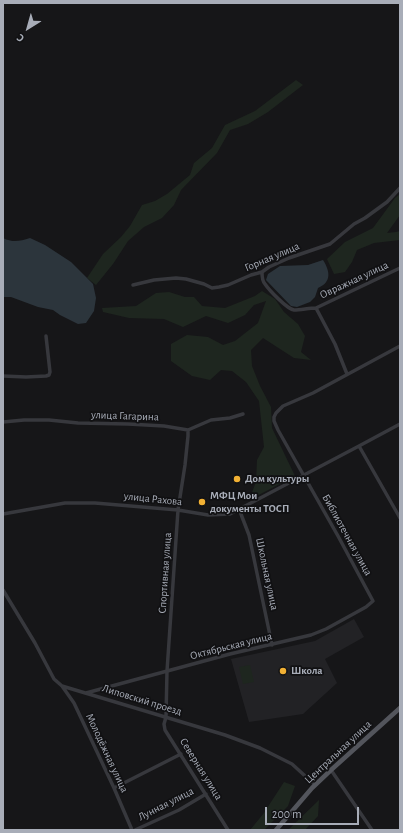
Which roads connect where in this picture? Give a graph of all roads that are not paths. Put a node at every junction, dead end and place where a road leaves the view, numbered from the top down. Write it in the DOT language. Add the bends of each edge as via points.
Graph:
graph roads {
  1 [pos="400,188"];
  2 [pos="400,268"];
  3 [pos="262,272"];
  4 [pos="133,285"];
  5 [pos="316,308"];
  6 [pos="46,336"];
  7 [pos="400,346"];
  8 [pos="347,374"];
  9 [pos="3,376"];
  10 [pos="243,414"];
  11 [pos="3,422"];
  12 [pos="400,424"];
  13 [pos="188,430"];
  14 [pos="359,446"];
  15 [pos="303,475"];
  16 [pos="178,510"];
  17 [pos="239,510"];
  18 [pos="3,514"];
  19 [pos="400,518"];
  20 [pos="3,590"];
  21 [pos="373,602"];
  22 [pos="272,644"];
  23 [pos="167,671"];
  24 [pos="62,686"];
  25 [pos="86,693"];
  26 [pos="400,708"];
  27 [pos="166,717"];
  28 [pos="181,754"];
  29 [pos="331,770"];
  30 [pos="315,785"];
  31 [pos="114,788"];
  32 [pos="206,794"];
  33 [pos="134,830"];
  34 [pos="228,830"];
  35 [pos="276,830"];
  36 [pos="372,830"];
  1 -- 3 [label="street, Горная улица" via="387,202 330,244 289,258"];
  2 -- 5 [label="street, Овражная улица"];
  3 -- 4 [label="street, Горная улица" via="228,285 212,288 176,278"];
  3 -- 5 [label="street" via="264,284 289,308"];
  5 -- 8 [label="street, Овражная улица"];
  6 -- 9 [label="street" via="49,375"];
  7 -- 8 [label="street"];
  8 -- 15 [label="street, Библиотечная улица" via="283,406 274,417 278,430"];
  10 -- 13 [label="street" via="211,420"];
  11 -- 13 [label="street, улица Гагарина" via="49,420 164,426"];
  12 -- 14 [label="street, улица Рахова"];
  13 -- 16 [label="street, Спортивная улица"];
  14 -- 15 [label="street, улица Рахова"];
  14 -- 19 [label="street"];
  15 -- 17 [label="street, улица Рахова"];
  15 -- 21 [label="street, Библиотечная улица"];
  16 -- 17 [label="street, улица Рахова" via="208,515 230,514"];
  16 -- 18 [label="street, улица Рахова" via="65,503"];
  16 -- 23 [label="street, Спортивная улица"];
  17 -- 22 [label="street, Школьная улица" via="249,535"];
  20 -- 24 [label="street" via="54,678"];
  21 -- 22 [label="street, Октябрьская улица" via="320,632"];
  22 -- 23 [label="street, Октябрьская улица"];
  23 -- 25 [label="street, Октябрьская улица"];
  23 -- 27 [label="street, Спортивная улица"];
  24 -- 25 [label="street, Липовский проезд"];
  24 -- 31 [label="street, Молодёжная улица" via="74,703"];
  25 -- 27 [label="street, Липовский проезд"];
  26 -- 29 [label="main road, Центральная улица"];
  27 -- 28 [label="street, Северная улица" via="165,730"];
  27 -- 30 [label="street, Липовский проезд" via="260,748 292,764"];
  28 -- 31 [label="street"];
  28 -- 32 [label="street, Северная улица"];
  29 -- 30 [label="main road, Центральная улица"];
  29 -- 36 [label="street"];
  30 -- 35 [label="main road, Центральная улица"];
  31 -- 33 [label="street, Молодёжная улица"];
  32 -- 33 [label="street, Лунная улица" via="179,810"];
  32 -- 34 [label="street, Северная улица"];
}
